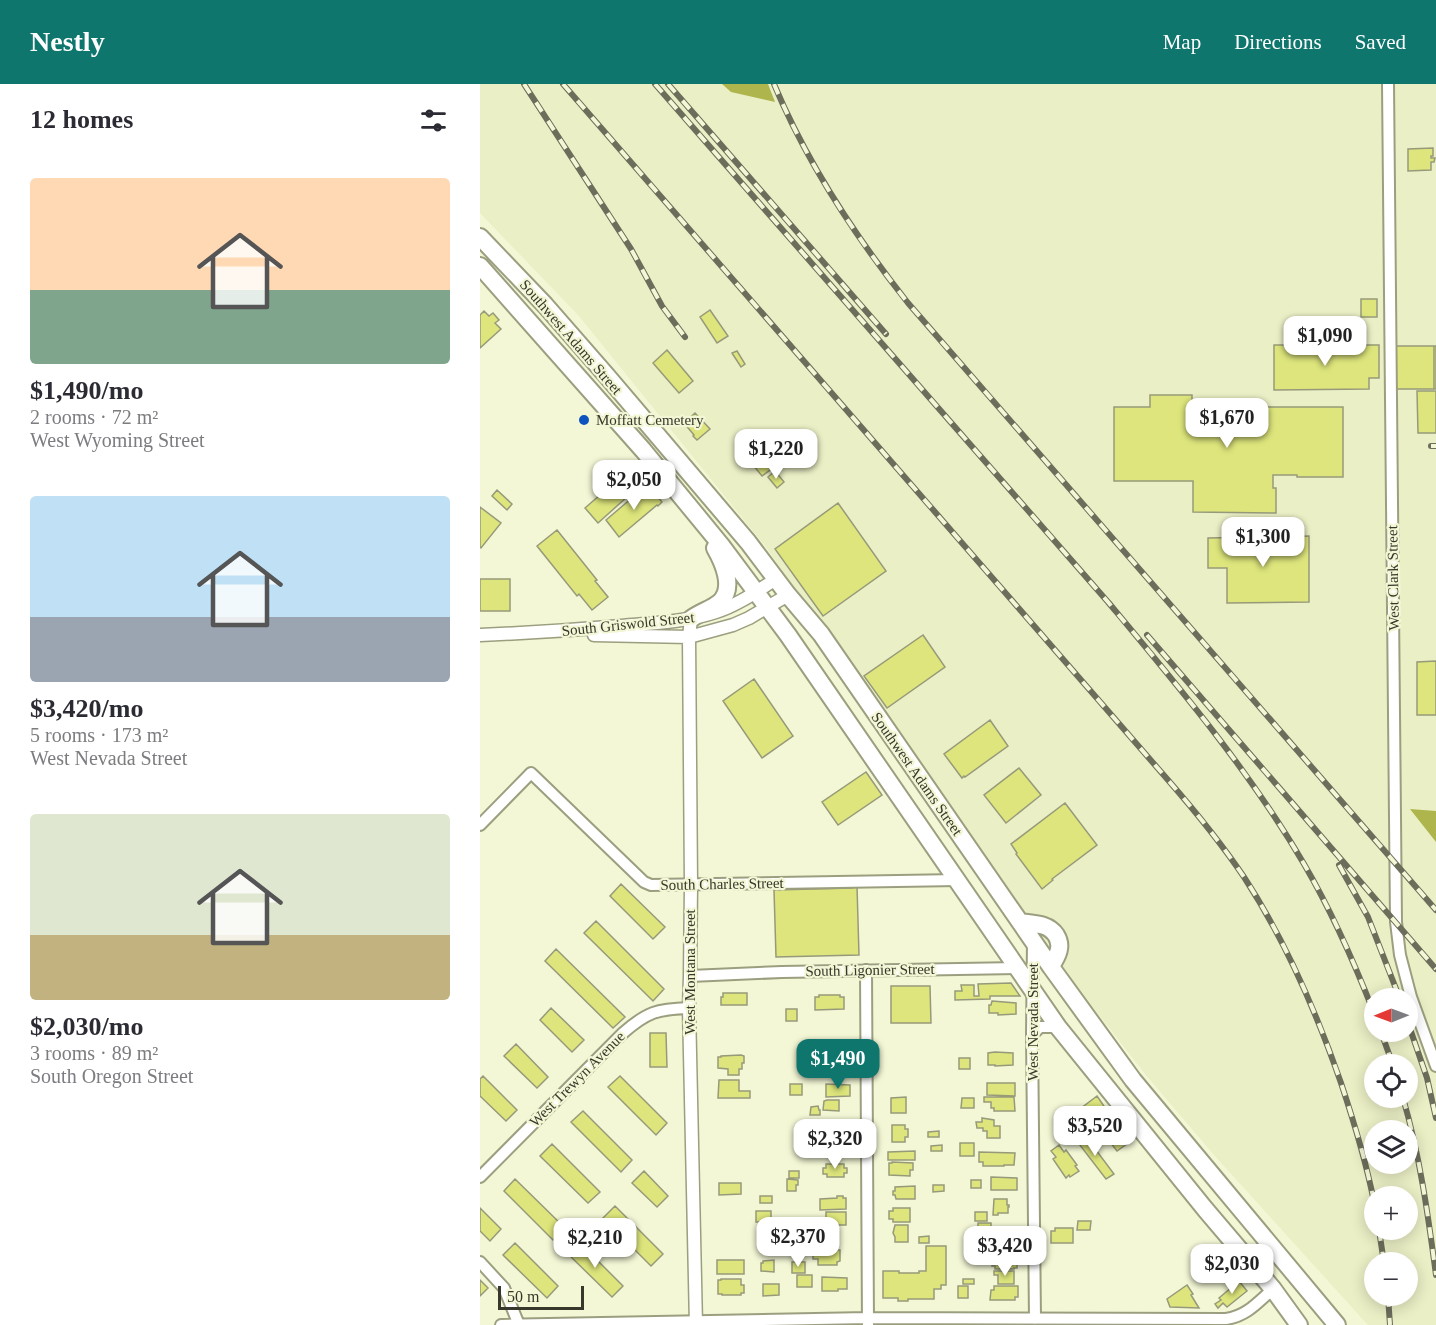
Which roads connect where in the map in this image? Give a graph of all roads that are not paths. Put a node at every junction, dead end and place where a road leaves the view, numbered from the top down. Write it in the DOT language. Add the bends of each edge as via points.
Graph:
graph roads {
  1 [pos="1388,84"];
  2 [pos="480,237"];
  3 [pos="480,266"];
  4 [pos="684,499"];
  5 [pos="776,579"];
  6 [pos="757,591"];
  7 [pos="788,595"];
  8 [pos="768,607"];
  9 [pos="691,618"];
  10 [pos="542,633"];
  11 [pos="480,635"];
  12 [pos="689,637"];
  13 [pos="480,825"];
  14 [pos="957,880"];
  15 [pos="691,885"];
  16 [pos="1020,922"];
  17 [pos="1033,942"];
  18 [pos="1050,967"];
  19 [pos="1025,968"];
  20 [pos="866,970"];
  21 [pos="690,976"];
  22 [pos="1032,987"];
  23 [pos="689,1008"];
  24 [pos="1058,1027"];
  25 [pos="1032,1035"];
  26 [pos="1436,1066"];
  27 [pos="480,1177"];
  28 [pos="480,1262"];
  29 [pos="1273,1289"];
  30 [pos="1040,1321"];
  31 [pos="868,1322"];
  32 [pos="1217,1322"];
  33 [pos="696,1323"];
  34 [pos="501,1325"];
  35 [pos="519,1325"];
  36 [pos="1299,1325"];
  37 [pos="1337,1325"];
  1 -- 26 [label="street, West Clark Street" via="1396,922 1411,997"];
  2 -- 5 [label="main road, Southwest Adams Street" via="607,376"];
  3 -- 4 [label="main road, Southwest Adams Street"];
  4 -- 6 [label="main road, Southwest Adams Street"];
  4 -- 9 [label="main road" via="717,551 727,581 720,601"];
  5 -- 6 [label="street, South Griswold Street"];
  5 -- 7 [label="main road, Southwest Adams Street"];
  6 -- 8 [label="main road, Southwest Adams Street"];
  6 -- 9 [label="street, South Griswold Street" via="726,609"];
  7 -- 8 [label="street, South Griswold Street"];
  7 -- 16 [label="main road, Southwest Adams Street" via="821,634"];
  8 -- 12 [label="street, South Griswold Street" via="733,625"];
  8 -- 14 [label="main road, Southwest Adams Street"];
  9 -- 10 [label="street, South Griswold Street"];
  9 -- 12 [label="street, West Montana Street"];
  10 -- 11 [label="street, South Griswold Street"];
  10 -- 12 [label="street, South Griswold Street"];
  12 -- 15 [label="street, West Montana Street"];
  13 -- 15 [label="street, South Charles Street" via="531,773 644,882"];
  14 -- 15 [label="street, South Charles Street"];
  14 -- 19 [label="main road, Southwest Adams Street"];
  15 -- 21 [label="street, West Montana Street"];
  16 -- 17 [label="main road, Southwest Adams Street"];
  16 -- 18 [label="main road" via="1052,930 1060,946"];
  17 -- 18 [label="main road, Southwest Adams Street"];
  17 -- 19 [label="street, West Nevada Street"];
  18 -- 19 [label="street, South Ligonier Street"];
  18 -- 37 [label="main road, Southwest Adams Street" via="1133,1080"];
  19 -- 20 [label="street, South Ligonier Street"];
  19 -- 22 [label="main road, Southwest Adams Street"];
  20 -- 21 [label="street, South Ligonier Street"];
  20 -- 31 [label="street"];
  21 -- 23 [label="street, West Montana Street"];
  22 -- 24 [label="main road, Southwest Adams Street"];
  22 -- 25 [label="street, West Nevada Street"];
  23 -- 27 [label="street, West Trewyn Avenue" via="658,1010 637,1021"];
  23 -- 33 [label="street, West Montana Street"];
  24 -- 25 [label="street" via="1040,1027"];
  24 -- 29 [label="main road, Southwest Adams Street"];
  25 -- 30 [label="street, West Nevada Street"];
  28 -- 35 [label="street" via="504,1288"];
  29 -- 32 [label="street" via="1251,1310"];
  29 -- 36 [label="main road, Southwest Adams Street"];
  30 -- 31 [label="street"];
  30 -- 32 [label="street"];
  31 -- 33 [label="street"];
  33 -- 35 [label="street"];
  34 -- 35 [label="street"];
}
